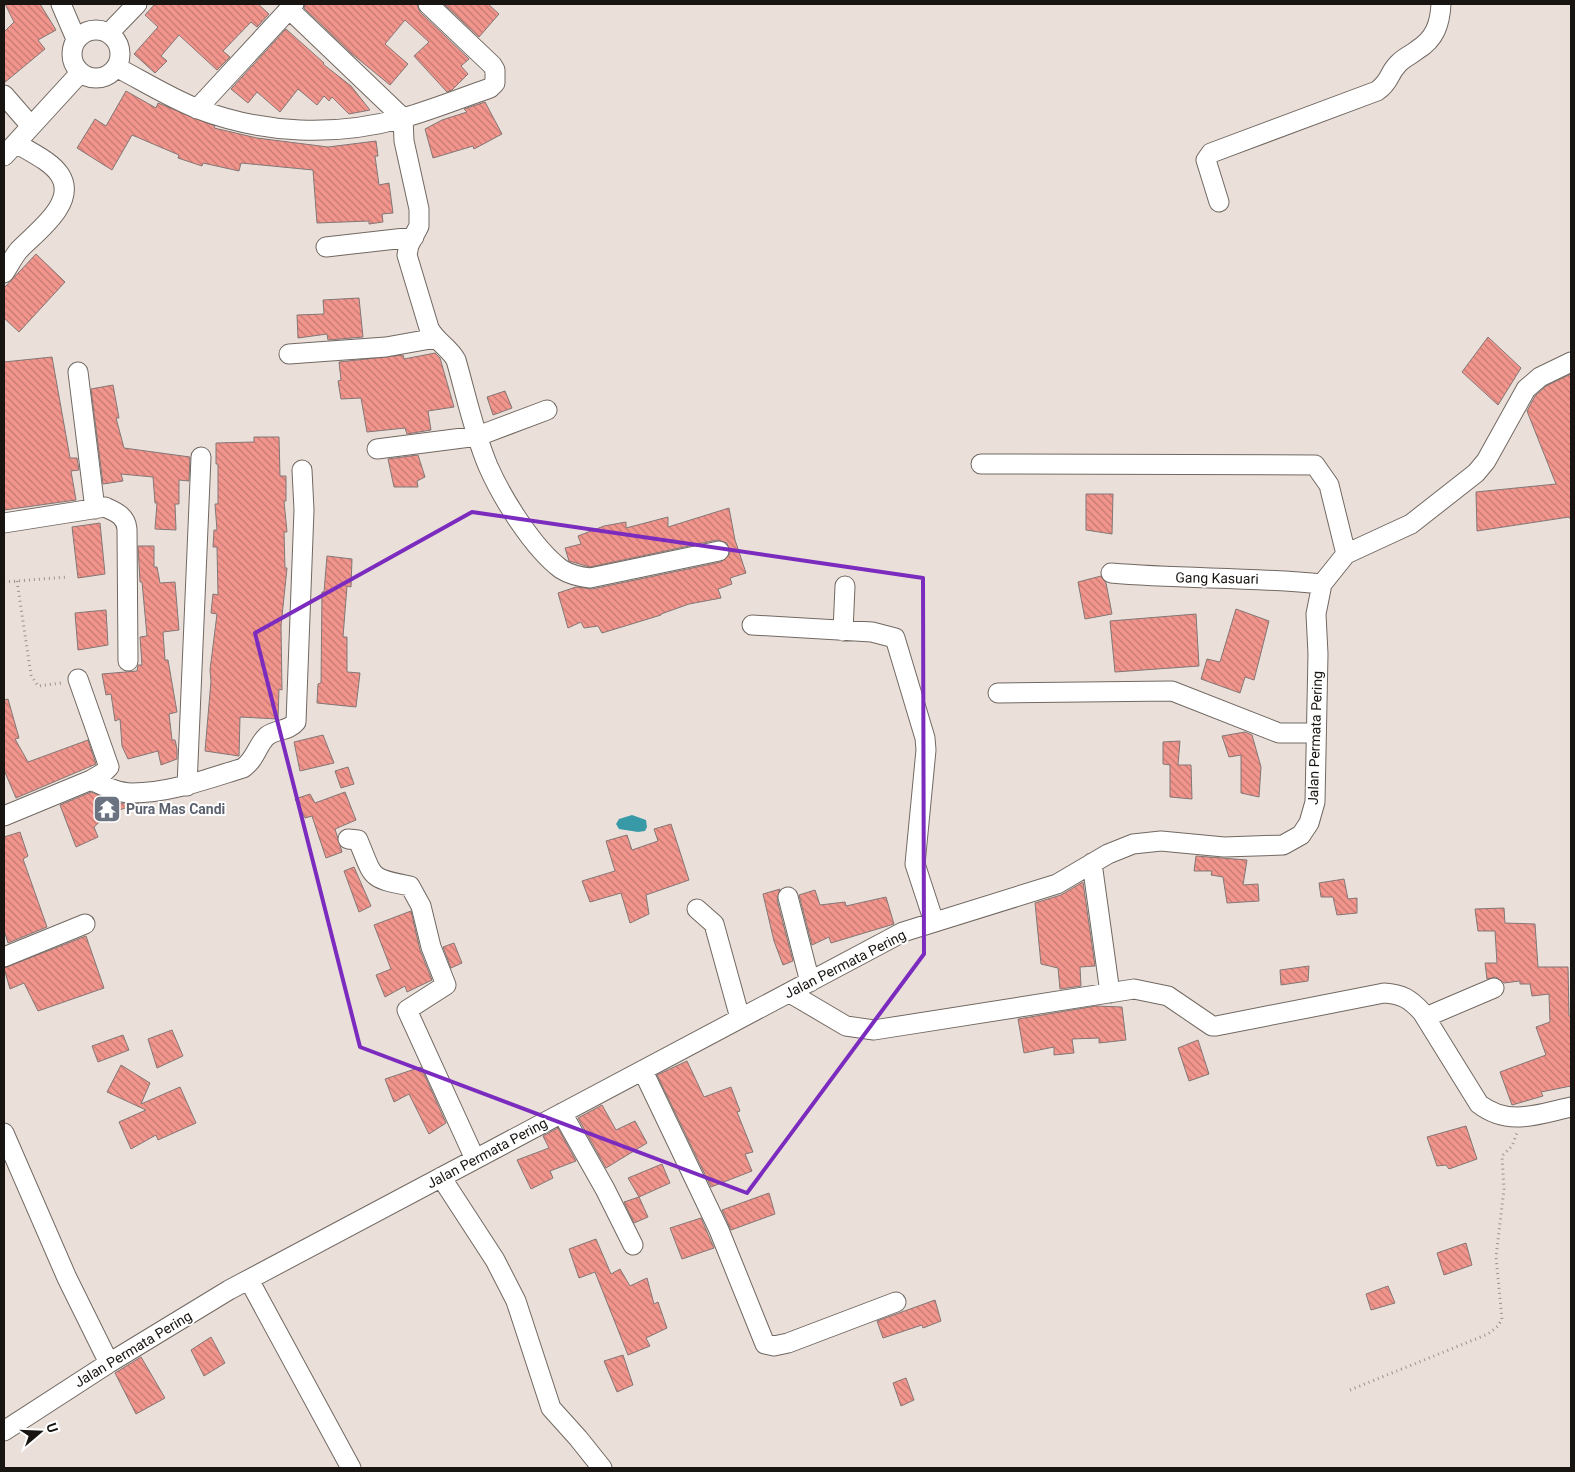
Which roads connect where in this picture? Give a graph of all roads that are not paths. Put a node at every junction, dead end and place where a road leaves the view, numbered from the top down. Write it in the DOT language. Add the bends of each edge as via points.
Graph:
graph roads {
  1 [pos="61,4"];
  2 [pos="137,4"];
  3 [pos="428,4"];
  4 [pos="1441,4"];
  5 [pos="291,6"];
  6 [pos="110,34"];
  7 [pos="76,39"];
  8 [pos="116,67"];
  9 [pos="80,73"];
  10 [pos="4,95"];
  11 [pos="197,109"];
  12 [pos="403,118"];
  13 [pos="31,126"];
  14 [pos="10,150"];
  15 [pos="1218,202"];
  16 [pos="414,237"];
  17 [pos="326,247"];
  18 [pos="4,273"];
  19 [pos="436,338"];
  20 [pos="289,354"];
  21 [pos="1571,362"];
  22 [pos="78,372"];
  23 [pos="547,410"];
  24 [pos="478,436"];
  25 [pos="377,449"];
  26 [pos="201,457"];
  27 [pos="981,464"];
  28 [pos="302,470"];
  29 [pos="95,509"];
  30 [pos="4,523"];
  31 [pos="719,551"];
  32 [pos="1346,554"];
  33 [pos="1111,573"];
  34 [pos="1322,584"];
  35 [pos="845,586"];
  36 [pos="752,625"];
  37 [pos="843,631"];
  38 [pos="128,661"];
  39 [pos="78,679"];
  40 [pos="998,693"];
  41 [pos="1316,733"];
  42 [pos="91,780"];
  43 [pos="187,786"];
  44 [pos="4,816"];
  45 [pos="348,839"];
  46 [pos="1092,863"];
  47 [pos="788,897"];
  48 [pos="697,909"];
  49 [pos="934,922"];
  50 [pos="85,924"];
  51 [pos="4,957"];
  52 [pos="810,982"];
  53 [pos="1494,988"];
  54 [pos="790,993"];
  55 [pos="1110,993"];
  56 [pos="1426,1017"];
  57 [pos="740,1018"];
  58 [pos="643,1071"];
  59 [pos="1571,1107"];
  60 [pos="562,1113"];
  61 [pos="4,1133"];
  62 [pos="475,1159"];
  63 [pos="441,1177"];
  64 [pos="633,1245"];
  65 [pos="249,1280"];
  66 [pos="896,1302"];
  67 [pos="109,1363"];
  68 [pos="4,1431"];
  69 [pos="351,1468"];
  70 [pos="602,1468"];
  1 -- 7 [label="street"];
  2 -- 6 [label="street"];
  3 -- 12 [label="street" via="492,65 495,83 490,88"];
  4 -- 15 [label="street" via="1435,34 1396,65 1386,84 1376,91 1211,154 1206,160 1207,170"];
  5 -- 11 [label="street"];
  5 -- 12 [label="street"];
  6 -- 7 [label="street" via="92,29"];
  6 -- 8 [label="street" via="120,49"];
  7 -- 9 [label="street" via="71,56"];
  8 -- 9 [label="street" via="110,73 95,78"];
  8 -- 11 [label="street"];
  9 -- 13 [label="street"];
  10 -- 13 [label="street"];
  11 -- 12 [label="street" via="287,131 338,131"];
  12 -- 16 [label="street" via="405,149 419,209 419,226"];
  13 -- 14 [label="street"];
  14 -- 18 [label="street" via="49,164 60,175 65,190 59,208 17,252"];
  16 -- 17 [label="street"];
  16 -- 19 [label="street" via="407,255 429,328"];
  19 -- 20 [label="street" via="386,347"];
  19 -- 24 [label="street" via="450,349 456,360"];
  21 -- 32 [label="street, Jalan Permata Pering" via="1540,377 1526,389 1486,462 1476,473 1411,524"];
  22 -- 29 [label="street"];
  23 -- 24 [label="street"];
  24 -- 25 [label="street"];
  24 -- 31 [label="street" via="506,501 534,540 562,569 590,578"];
  26 -- 43 [label="street"];
  27 -- 32 [label="street" via="1315,465 1329,484"];
  28 -- 43 [label="street" via="304,510 296,722 268,736 243,768"];
  29 -- 30 [label="street"];
  29 -- 38 [label="street" via="105,507 118,512 127,530"];
  32 -- 34 [label="street, Jalan Permata Pering"];
  33 -- 34 [label="street, Gang Kasuari"];
  34 -- 41 [label="street, Jalan Permata Pering" via="1316,614"];
  35 -- 37 [label="street"];
  36 -- 37 [label="street"];
  37 -- 49 [label="street" via="872,632 895,638 926,738 915,864"];
  39 -- 42 [label="street" via="109,767"];
  40 -- 41 [label="street" via="1172,691 1278,734"];
  41 -- 46 [label="street, Jalan Permata Pering" via="1315,802 1309,823 1294,841 1256,847 1161,841 1132,844"];
  42 -- 43 [label="street" via="131,793"];
  42 -- 44 [label="street"];
  45 -- 62 [label="street" via="358,840 373,876 410,886 421,906 446,985 407,1010"];
  46 -- 49 [label="street, Jalan Permata Pering" via="1057,884"];
  46 -- 55 [label="street"];
  47 -- 52 [label="street"];
  48 -- 57 [label="street" via="714,924"];
  49 -- 52 [label="street, Jalan Permata Pering" via="903,932"];
  50 -- 51 [label="street"];
  52 -- 54 [label="street, Jalan Permata Pering"];
  53 -- 56 [label="street"];
  54 -- 55 [label="street" via="846,1026 874,1030"];
  54 -- 57 [label="street, Jalan Permata Pering"];
  55 -- 56 [label="street" via="1134,989 1168,996 1212,1026 1384,993 1400,994 1411,1000"];
  56 -- 59 [label="street" via="1479,1104 1498,1116 1519,1118"];
  57 -- 58 [label="street, Jalan Permata Pering"];
  58 -- 60 [label="street, Jalan Permata Pering"];
  58 -- 66 [label="street" via="719,1230 765,1344 774,1346 788,1342"];
  60 -- 62 [label="street, Jalan Permata Pering"];
  60 -- 64 [label="street"];
  61 -- 67 [label="street" via="67,1278"];
  62 -- 63 [label="street, Jalan Permata Pering"];
  63 -- 65 [label="street, Jalan Permata Pering"];
  63 -- 70 [label="street" via="495,1260 516,1301 551,1408"];
  65 -- 67 [label="street, Jalan Permata Pering"];
  65 -- 69 [label="street"];
  67 -- 68 [label="street, Jalan Permata Pering"];
}
